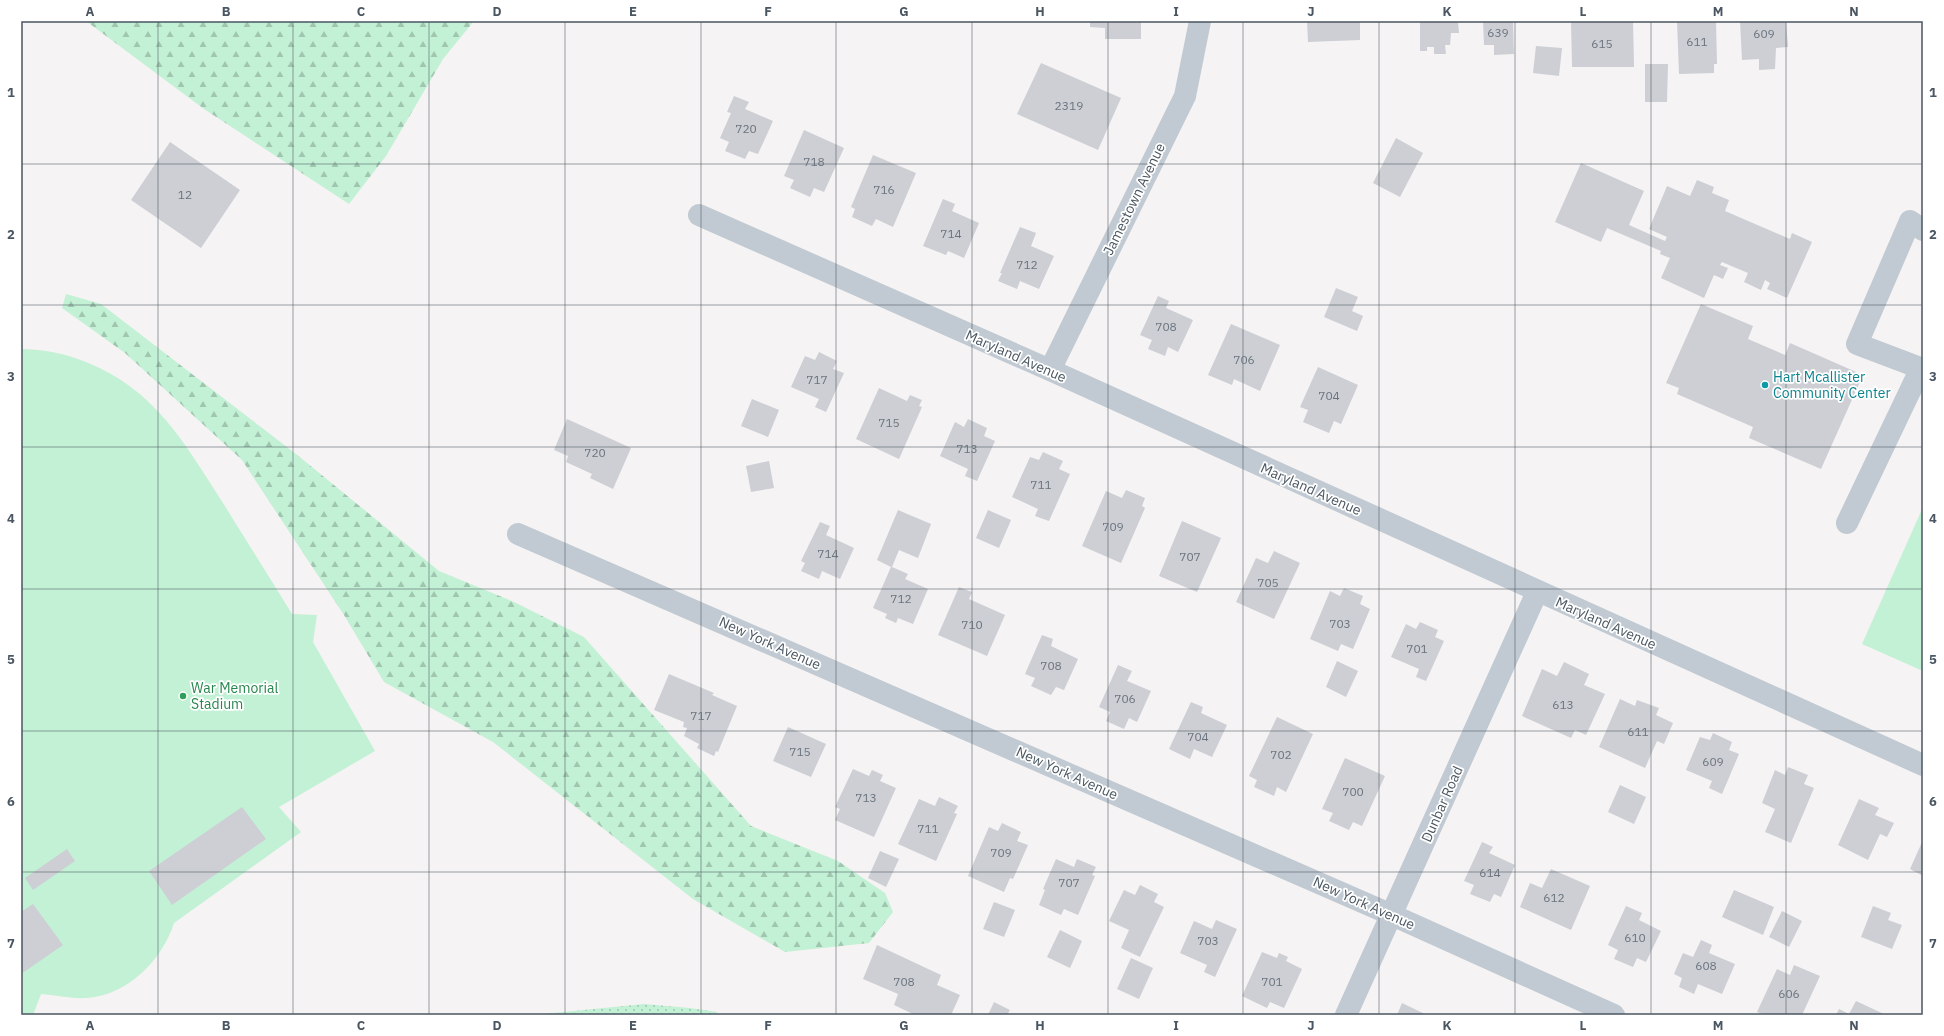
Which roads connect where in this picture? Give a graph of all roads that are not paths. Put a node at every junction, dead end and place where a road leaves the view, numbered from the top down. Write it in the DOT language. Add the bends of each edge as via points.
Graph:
graph roads {
  1 [pos="1200,21"];
  2 [pos="699,215"];
  3 [pos="1923,230"];
  4 [pos="1922,369"];
  5 [pos="1050,370"];
  6 [pos="1847,523"];
  7 [pos="518,534"];
  8 [pos="1538,592"];
  9 [pos="1923,765"];
  10 [pos="1392,915"];
  11 [pos="1346,1015"];
  12 [pos="1614,1015"];
  1 -- 5 [label="street, Jamestown Avenue" via="1184,96"];
  2 -- 5 [label="street, Maryland Avenue"];
  3 -- 4 [label="street" via="1910,221 1857,344"];
  4 -- 6 [label="street"];
  5 -- 8 [label="street, Maryland Avenue"];
  7 -- 10 [label="street, New York Avenue"];
  8 -- 9 [label="street, Maryland Avenue"];
  8 -- 10 [label="street, Dunbar Road"];
  10 -- 11 [label="street, Dunbar Road"];
  10 -- 12 [label="street, New York Avenue"];
}
